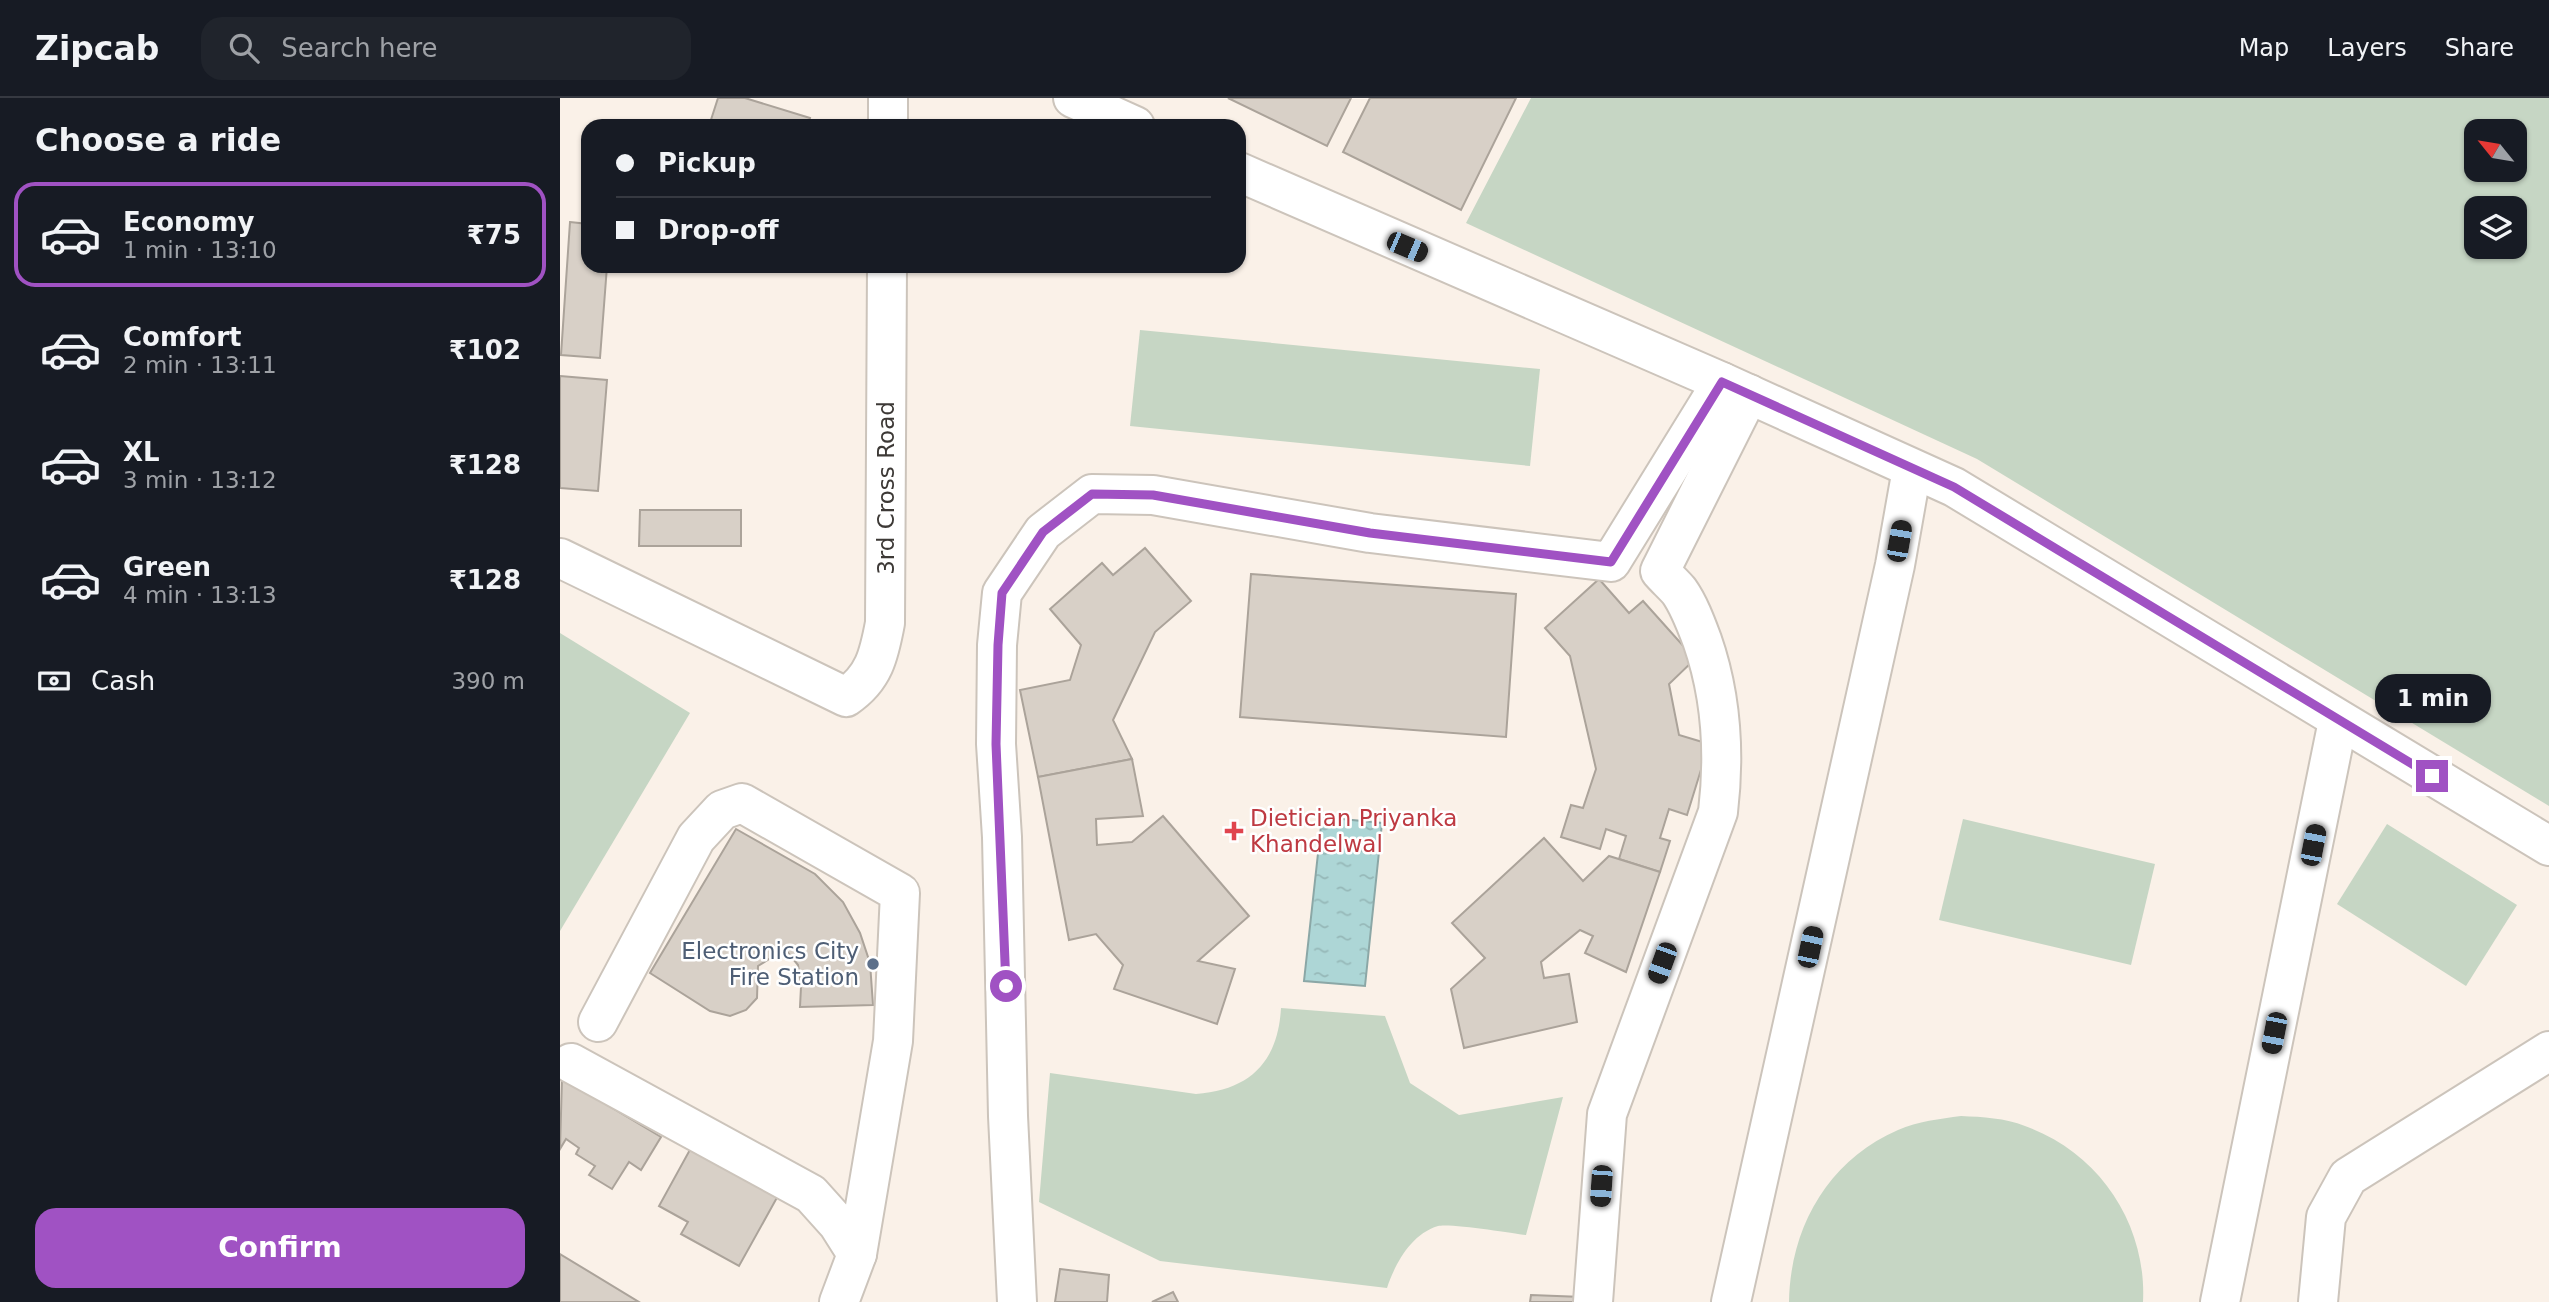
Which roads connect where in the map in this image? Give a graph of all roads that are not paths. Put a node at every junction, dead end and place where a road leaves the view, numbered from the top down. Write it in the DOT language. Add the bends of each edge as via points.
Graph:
graph roads {
  1 [pos="888,98"];
  2 [pos="1073,98"];
  3 [pos="888,119"];
  4 [pos="1120,119"];
  5 [pos="1246,175"];
  6 [pos="887,273"];
  7 [pos="1736,388"];
  8 [pos="1912,468"];
  9 [pos="560,558"];
  10 [pos="2339,720"];
  11 [pos="2549,846"];
  12 [pos="598,1022"];
  13 [pos="2549,1051"];
  14 [pos="571,1063"];
  15 [pos="857,1254"];
  16 [pos="839,1302"];
  17 [pos="1017,1302"];
  18 [pos="1593,1302"];
  19 [pos="1731,1302"];
  20 [pos="2220,1302"];
  21 [pos="2318,1302"];
  1 -- 3 [label="street"];
  2 -- 4 [label="street"];
  5 -- 7 [label="street"];
  6 -- 9 [label="street, 3rd Cross Road" via="885,623 879,656 862,687 846,697"];
  7 -- 8 [label="street"];
  7 -- 17 [label="street" via="1611,562 1370,533 1153,495 1092,494 1043,532 1002,593 998,645 996,744"];
  7 -- 18 [label="street" via="1660,571 1679,592 1709,659 1722,733 1718,812 1607,1114"];
  8 -- 10 [label="street" via="1954,487"];
  8 -- 19 [label="street" via="1892,578"];
  10 -- 11 [label="street"];
  10 -- 20 [label="street"];
  12 -- 15 [label="street" via="696,838 722,810 742,803 900,893 893,1041"];
  13 -- 21 [label="street" via="2348,1177 2326,1217"];
  14 -- 15 [label="street" via="811,1194"];
  15 -- 16 [label="street"];
}
